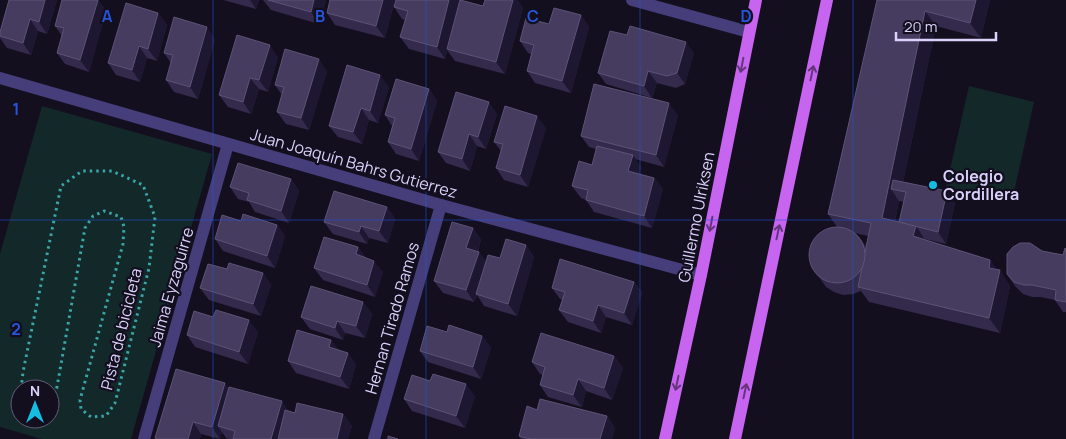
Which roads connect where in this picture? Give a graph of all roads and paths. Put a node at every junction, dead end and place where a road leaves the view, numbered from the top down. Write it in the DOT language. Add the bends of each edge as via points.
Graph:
graph roads {
  1 [pos="632,0"];
  2 [pos="756,0"];
  3 [pos="827,0"];
  4 [pos="749,32"];
  5 [pos="0,78"];
  6 [pos="228,144"];
  7 [pos="441,205"];
  8 [pos="701,275"];
  9 [pos="22,379"];
  10 [pos="58,379"];
  11 [pos="144,439"];
  12 [pos="374,439"];
  13 [pos="665,439"];
  14 [pos="736,439"];
  1 -- 4 [label="street"];
  2 -- 4 [label="main road, Guillermo Ulriksen"];
  14 -- 3 [label="main road, one-way"];
  4 -- 8 [label="main road, Guillermo Ulriksen, one-way"];
  5 -- 6 [label="street, Juan Joaquín Bahrs Gutierrez"];
  6 -- 7 [label="street, Juan Joaquín Bahrs Gutierrez"];
  6 -- 11 [label="street, Jaima Eyzaguirre"];
  7 -- 8 [label="street, Juan Joaquín Bahrs Gutierrez"];
  7 -- 12 [label="street, Hernan Tirado Ramos"];
  8 -- 13 [label="main road, Guillermo Ulriksen, one-way"];
  9 -- 10 [label="path, Pista de bicicleta" via="61,186 82,171 112,171 142,185 155,217 149,268 115,403 106,416 90,417 81,410 80,400 123,244 121,217 104,211 93,216 85,228"];
}
